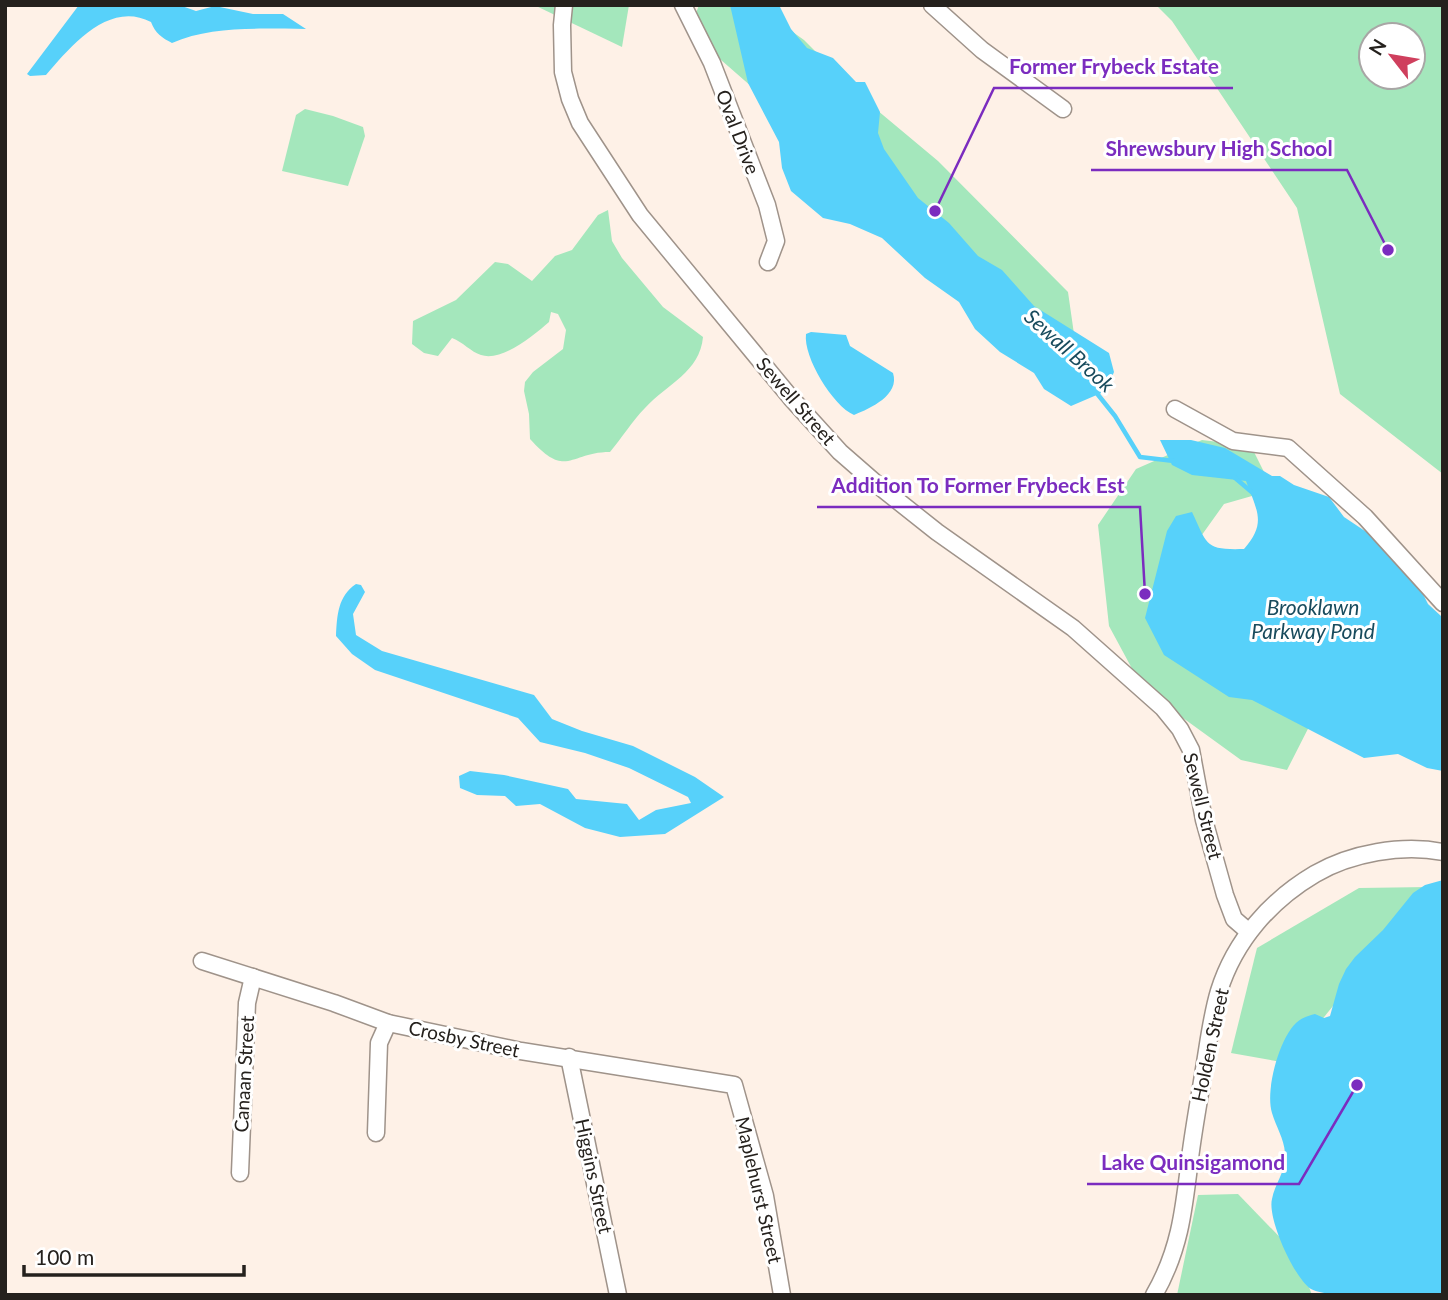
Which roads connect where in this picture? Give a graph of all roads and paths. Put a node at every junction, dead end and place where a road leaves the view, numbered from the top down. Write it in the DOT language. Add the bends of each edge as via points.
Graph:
graph roads {
  1 [pos="564,5"];
  2 [pos="683,5"];
  3 [pos="932,5"];
  4 [pos="1063,109"];
  5 [pos="768,262"];
  6 [pos="1175,410"];
  7 [pos="1443,603"];
  8 [pos="1443,852"];
  9 [pos="1249,932"];
  10 [pos="202,961"];
  11 [pos="253,977"];
  12 [pos="388,1023"];
  13 [pos="569,1058"];
  14 [pos="734,1085"];
  15 [pos="376,1133"];
  16 [pos="240,1173"];
  17 [pos="618,1295"];
  18 [pos="782,1295"];
  19 [pos="1154,1295"];
  1 -- 9 [label="street, Sewell Street" via="563,72 580,122 640,215 791,398 840,452 879,486 1073,628 1144,690 1180,729 1191,750 1225,895 1234,919"];
  2 -- 5 [label="street, Oval Drive" via="712,63 767,205 776,242"];
  3 -- 4 [label="street" via="982,50"];
  6 -- 7 [label="street" via="1233,441 1288,448 1365,517"];
  8 -- 9 [label="street, Holden Street" via="1404,848 1338,863 1299,883"];
  9 -- 19 [label="street, Holden Street" via="1220,990 1195,1118 1180,1233"];
  10 -- 11 [label="street, Crosby Street"];
  11 -- 12 [label="street, Crosby Street"];
  11 -- 16 [label="street, Canaan Street" via="246,1021"];
  12 -- 13 [label="street, Crosby Street"];
  12 -- 15 [label="street" via="379,1043"];
  13 -- 14 [label="street, Crosby Street"];
  13 -- 17 [label="street, Higgins Street"];
  14 -- 18 [label="street, Maplehurst Street" via="765,1196"];
}
